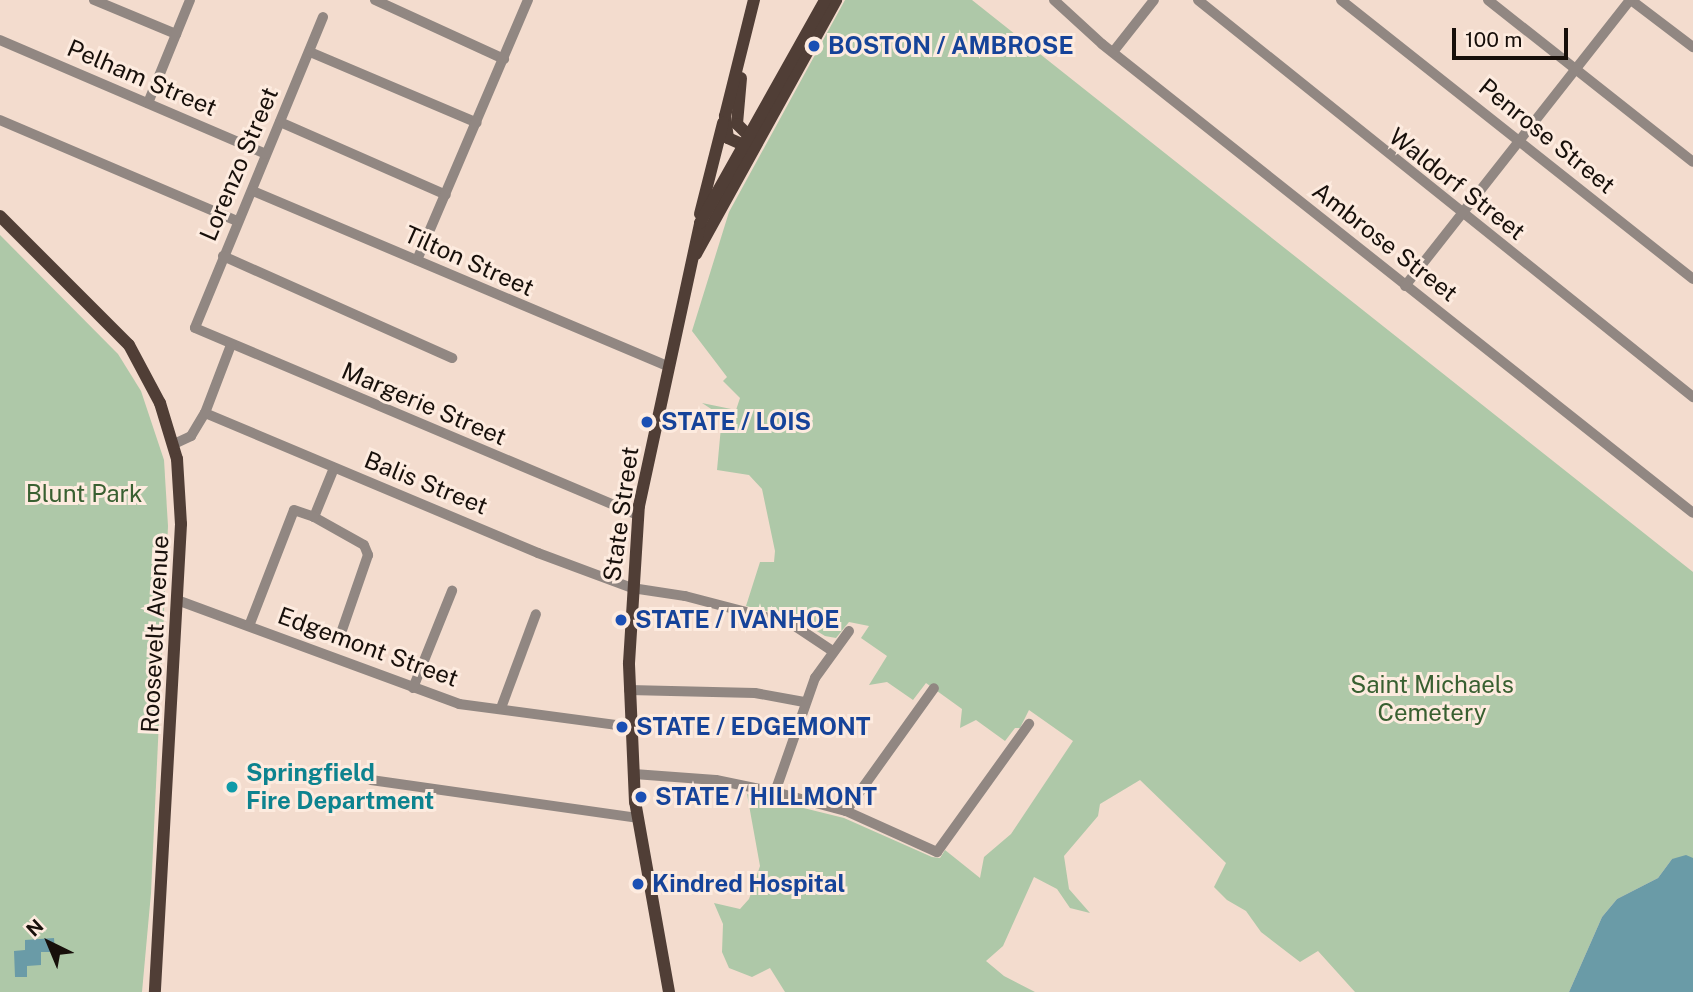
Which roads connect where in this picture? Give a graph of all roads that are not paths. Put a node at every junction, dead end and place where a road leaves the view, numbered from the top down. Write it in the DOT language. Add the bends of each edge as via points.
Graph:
graph roads {
  1 [pos="94,0"];
  2 [pos="190,0"];
  3 [pos="374,0"];
  4 [pos="528,0"];
  5 [pos="754,0"];
  6 [pos="825,0"];
  7 [pos="836,0"];
  8 [pos="1054,0"];
  9 [pos="1154,0"];
  10 [pos="1198,0"];
  11 [pos="1341,0"];
  12 [pos="1488,0"];
  13 [pos="1631,0"];
  14 [pos="323,17"];
  15 [pos="176,34"];
  16 [pos="0,40"];
  17 [pos="1693,47"];
  18 [pos="310,52"];
  19 [pos="1113,52"];
  20 [pos="741,58"];
  21 [pos="504,59"];
  22 [pos="1576,70"];
  23 [pos="148,103"];
  24 [pos="725,116"];
  25 [pos="0,120"];
  26 [pos="280,122"];
  27 [pos="477,123"];
  28 [pos="1521,141"];
  29 [pos="749,143"];
  30 [pos="267,154"];
  31 [pos="1693,162"];
  32 [pos="253,191"];
  33 [pos="446,195"];
  34 [pos="1460,213"];
  35 [pos="0,216"];
  36 [pos="237,221"];
  37 [pos="700,223"];
  38 [pos="696,254"];
  39 [pos="223,256"];
  40 [pos="417,260"];
  41 [pos="1693,279"];
  42 [pos="1405,286"];
  43 [pos="195,328"];
  44 [pos="231,345"];
  45 [pos="452,358"];
  46 [pos="669,367"];
  47 [pos="1693,397"];
  48 [pos="205,413"];
  49 [pos="174,444"];
  50 [pos="334,468"];
  51 [pos="1693,513"];
  52 [pos="638,515"];
  53 [pos="314,517"];
  54 [pos="632,588"];
  55 [pos="452,592"];
  56 [pos="177,600"];
  57 [pos="536,614"];
  58 [pos="249,626"];
  59 [pos="849,631"];
  60 [pos="340,636"];
  61 [pos="834,652"];
  62 [pos="413,688"];
  63 [pos="934,688"];
  64 [pos="629,690"];
  65 [pos="804,702"];
  66 [pos="501,708"];
  67 [pos="1029,724"];
  68 [pos="632,727"];
  69 [pos="634,774"];
  70 [pos="371,780"];
  71 [pos="775,792"];
  72 [pos="846,811"];
  73 [pos="637,818"];
  74 [pos="155,992"];
  75 [pos="668,992"];
  1 -- 15 [label="street"];
  2 -- 15 [label="street"];
  3 -- 21 [label="street"];
  4 -- 21 [label="street"];
  5 -- 20 [label="main road"];
  6 -- 29 [label="main road"];
  7 -- 29 [label="main road"];
  8 -- 19 [label="street, Ambrose Street"];
  9 -- 19 [label="street"];
  10 -- 34 [label="street, Waldorf Street"];
  11 -- 28 [label="street, Penrose Street"];
  12 -- 22 [label="street"];
  13 -- 17 [label="street"];
  13 -- 22 [label="street"];
  14 -- 18 [label="street, Lorenzo Street"];
  15 -- 23 [label="street"];
  16 -- 23 [label="street, Pelham Street"];
  18 -- 26 [label="street, Lorenzo Street"];
  18 -- 27 [label="street"];
  19 -- 42 [label="street, Ambrose Street"];
  20 -- 24 [label="main road"];
  20 -- 29 [label="main road" via="737,124"];
  21 -- 27 [label="street"];
  22 -- 28 [label="street"];
  22 -- 31 [label="street"];
  23 -- 30 [label="street, Pelham Street"];
  24 -- 29 [label="main road" via="729,138"];
  24 -- 37 [label="main road"];
  25 -- 36 [label="street"];
  26 -- 30 [label="street, Lorenzo Street"];
  26 -- 33 [label="street"];
  27 -- 33 [label="street"];
  28 -- 34 [label="street"];
  28 -- 41 [label="street, Penrose Street"];
  29 -- 37 [label="main road, State Street"];
  29 -- 38 [label="main road, State Street"];
  30 -- 32 [label="street, Lorenzo Street"];
  32 -- 36 [label="street, Lorenzo Street"];
  32 -- 40 [label="street, Tilton Street"];
  33 -- 40 [label="street"];
  34 -- 42 [label="street"];
  34 -- 47 [label="street, Waldorf Street"];
  35 -- 49 [label="main road, Roosevelt Avenue" via="129,345 155,390"];
  36 -- 39 [label="street, Lorenzo Street"];
  37 -- 38 [label="main road, State Street"];
  38 -- 46 [label="main road, State Street"];
  39 -- 43 [label="street, Lorenzo Street"];
  39 -- 45 [label="street"];
  40 -- 46 [label="street, Tilton Street"];
  42 -- 51 [label="street, Ambrose Street"];
  43 -- 44 [label="street, Margerie Street"];
  44 -- 48 [label="street"];
  44 -- 52 [label="street, Margerie Street"];
  46 -- 52 [label="main road, State Street"];
  48 -- 49 [label="street" via="191,436"];
  48 -- 50 [label="street, Balis Street"];
  49 -- 56 [label="main road, Roosevelt Avenue" via="181,498"];
  50 -- 53 [label="street"];
  50 -- 54 [label="street, Balis Street"];
  52 -- 54 [label="main road, State Street"];
  53 -- 58 [label="street" via="294,510"];
  53 -- 60 [label="street" via="364,545 368,565"];
  54 -- 61 [label="street, Balis Street" via="685,596 792,624"];
  54 -- 64 [label="main road, State Street"];
  55 -- 62 [label="street"];
  56 -- 58 [label="street, Edgemont Street"];
  56 -- 74 [label="main road, Roosevelt Avenue"];
  57 -- 66 [label="street"];
  58 -- 62 [label="street, Edgemont Street"];
  59 -- 61 [label="street"];
  61 -- 65 [label="street"];
  62 -- 66 [label="street, Edgemont Street" via="459,704"];
  63 -- 72 [label="street"];
  64 -- 65 [label="street" via="755,693"];
  64 -- 68 [label="main road, State Street"];
  65 -- 71 [label="street"];
  66 -- 68 [label="street, Edgemont Street"];
  67 -- 72 [label="street" via="937,852"];
  68 -- 69 [label="main road, State Street"];
  69 -- 71 [label="street" via="716,780"];
  69 -- 73 [label="main road, State Street"];
  70 -- 73 [label="street"];
  71 -- 72 [label="street"];
  73 -- 75 [label="main road, State Street"];
}
